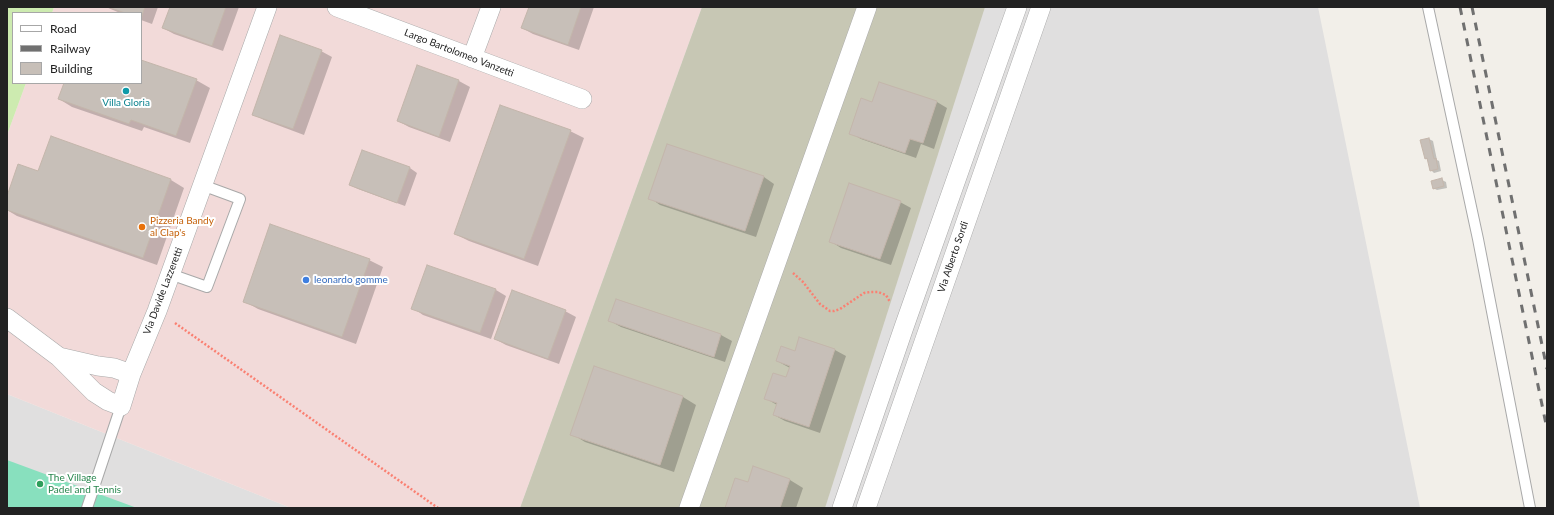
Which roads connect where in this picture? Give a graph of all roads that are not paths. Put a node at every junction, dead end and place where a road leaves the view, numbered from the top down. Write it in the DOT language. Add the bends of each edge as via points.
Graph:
graph roads {
  1 [pos="267,7"];
  2 [pos="337,7"];
  3 [pos="491,7"];
  4 [pos="867,7"];
  5 [pos="1017,7"];
  6 [pos="1041,7"];
  7 [pos="1428,7"];
  8 [pos="472,58"];
  9 [pos="582,99"];
  10 [pos="202,185"];
  11 [pos="170,274"];
  12 [pos="7,318"];
  13 [pos="59,357"];
  14 [pos="131,374"];
  15 [pos="121,406"];
  16 [pos="87,508"];
  17 [pos="689,508"];
  18 [pos="842,508"];
  19 [pos="866,508"];
  20 [pos="1530,508"];
  1 -- 10 [label="street, Via Davide Lazzeretti"];
  2 -- 8 [label="street, Largo Bartolomeo Vanzetti"];
  3 -- 8 [label="street"];
  4 -- 17 [label="street"];
  5 -- 18 [label="street"];
  6 -- 19 [label="street, Via Alberto Sordi"];
  7 -- 20 [label="lane" via="1478,239"];
  8 -- 9 [label="street, Largo Bartolomeo Vanzetti"];
  10 -- 11 [label="street, Via Davide Lazzeretti"];
  10 -- 11 [label="lane" via="240,199 207,287"];
  11 -- 14 [label="street, Via Davide Lazzeretti"];
  12 -- 13 [label="street"];
  13 -- 14 [label="street"];
  13 -- 15 [label="street" via="94,392"];
  14 -- 15 [label="street, Via Davide Lazzeretti"];
  15 -- 16 [label="lane, Via Davide Lazzeretti"];
}
